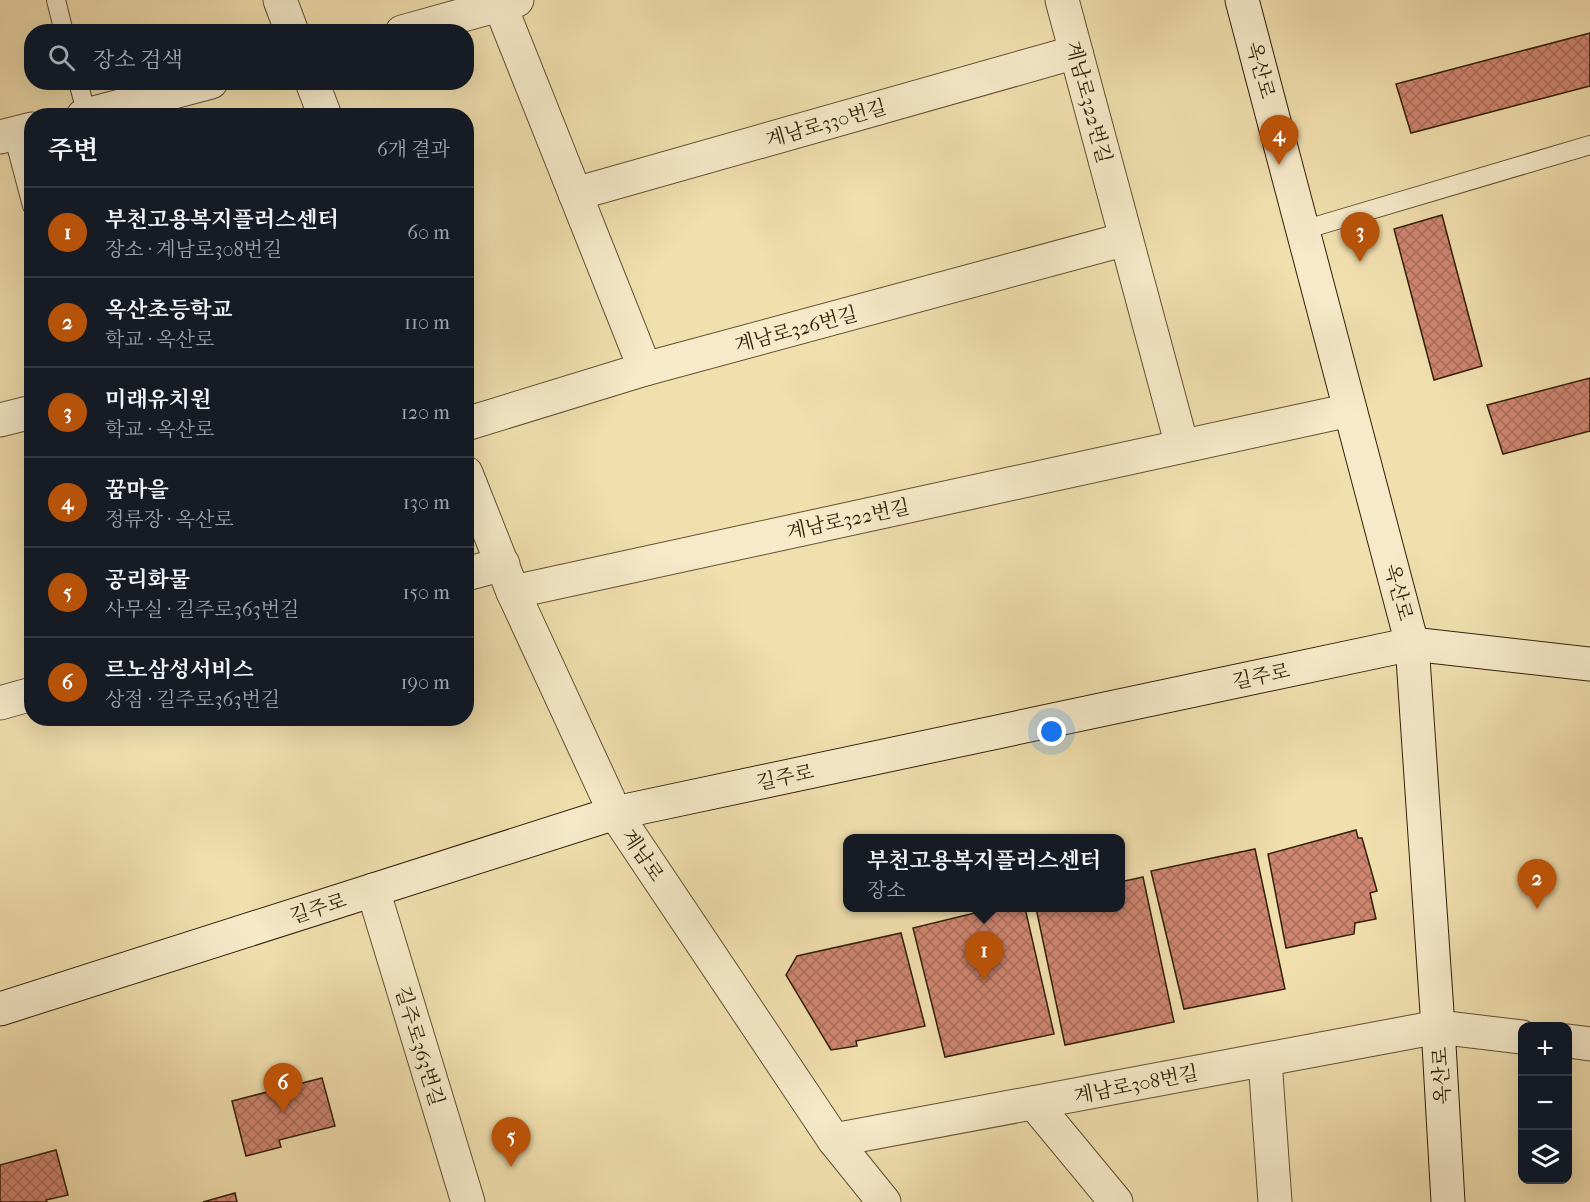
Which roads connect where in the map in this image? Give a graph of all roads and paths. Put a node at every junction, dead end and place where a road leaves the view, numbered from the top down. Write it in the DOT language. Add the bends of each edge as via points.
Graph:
graph roads {
  1 [pos="56,0"];
  2 [pos="280,0"];
  3 [pos="1062,0"];
  4 [pos="1242,0"];
  5 [pos="505,2"];
  6 [pos="62,24"];
  7 [pos="289,24"];
  8 [pos="429,24"];
  9 [pos="1076,52"];
  10 [pos="80,90"];
  11 [pos="180,90"];
  12 [pos="315,90"];
  13 [pos="84,108"];
  14 [pos="112,108"];
  15 [pos="322,108"];
  16 [pos="15,133"];
  17 [pos="1590,145"];
  18 [pos="24,172"];
  19 [pos="575,194"];
  20 [pos="1303,230"];
  21 [pos="1126,239"];
  22 [pos="645,369"];
  23 [pos="1350,410"];
  24 [pos="24,414"];
  25 [pos="0,420"];
  26 [pos="474,422"];
  27 [pos="1182,446"];
  28 [pos="474,493"];
  29 [pos="474,575"];
  30 [pos="508,578"];
  31 [pos="1412,644"];
  32 [pos="1590,664"];
  33 [pos="24,696"];
  34 [pos="0,703"];
  35 [pos="615,813"];
  36 [pos="373,890"];
  37 [pos="0,1009"];
  38 [pos="1438,1028"];
  39 [pos="1518,1037"];
  40 [pos="1572,1042"];
  41 [pos="1590,1044"];
  42 [pos="1265,1060"];
  43 [pos="1034,1103"];
  44 [pos="834,1140"];
  45 [pos="468,1202"];
  46 [pos="884,1202"];
  47 [pos="1116,1202"];
  48 [pos="1275,1202"];
  49 [pos="1448,1202"];
  1 -- 6 [label="lane"];
  2 -- 7 [label="street"];
  3 -- 9 [label="street, 계남로322번길"];
  4 -- 20 [label="street, 옥산로"];
  5 -- 8 [label="street"];
  5 -- 19 [label="street"];
  9 -- 19 [label="street, 계남로330번길"];
  9 -- 21 [label="street, 계남로322번길"];
  10 -- 13 [label="lane"];
  11 -- 14 [label="street"];
  12 -- 15 [label="street"];
  16 -- 18 [label="lane"];
  17 -- 20 [label="lane"];
  19 -- 22 [label="street"];
  20 -- 23 [label="street, 옥산로"];
  21 -- 22 [label="street, 계남로326번길"];
  21 -- 27 [label="street, 계남로322번길"];
  22 -- 26 [label="street, 계남로326번길"];
  23 -- 27 [label="street, 계남로322번길"];
  23 -- 31 [label="street, 옥산로"];
  24 -- 25 [label="street"];
  27 -- 30 [label="street, 계남로322번길"];
  28 -- 30 [label="street, 계남로"];
  29 -- 30 [label="street, 계남로322번길"];
  30 -- 35 [label="street, 계남로"];
  31 -- 32 [label="street, 길주로"];
  31 -- 35 [label="street, 길주로"];
  31 -- 38 [label="street, 옥산로"];
  33 -- 34 [label="street"];
  35 -- 36 [label="street, 길주로"];
  35 -- 44 [label="street, 계남로"];
  36 -- 37 [label="street, 길주로"];
  36 -- 45 [label="street, 길주로363번길"];
  38 -- 39 [label="street, 계남로308번길"];
  38 -- 42 [label="street, 계남로308번길"];
  38 -- 49 [label="street, 옥산로"];
  40 -- 41 [label="street"];
  42 -- 43 [label="street, 계남로308번길"];
  42 -- 48 [label="street"];
  43 -- 44 [label="street, 계남로308번길"];
  43 -- 47 [label="street"];
  44 -- 46 [label="street, 계남로"];
}
